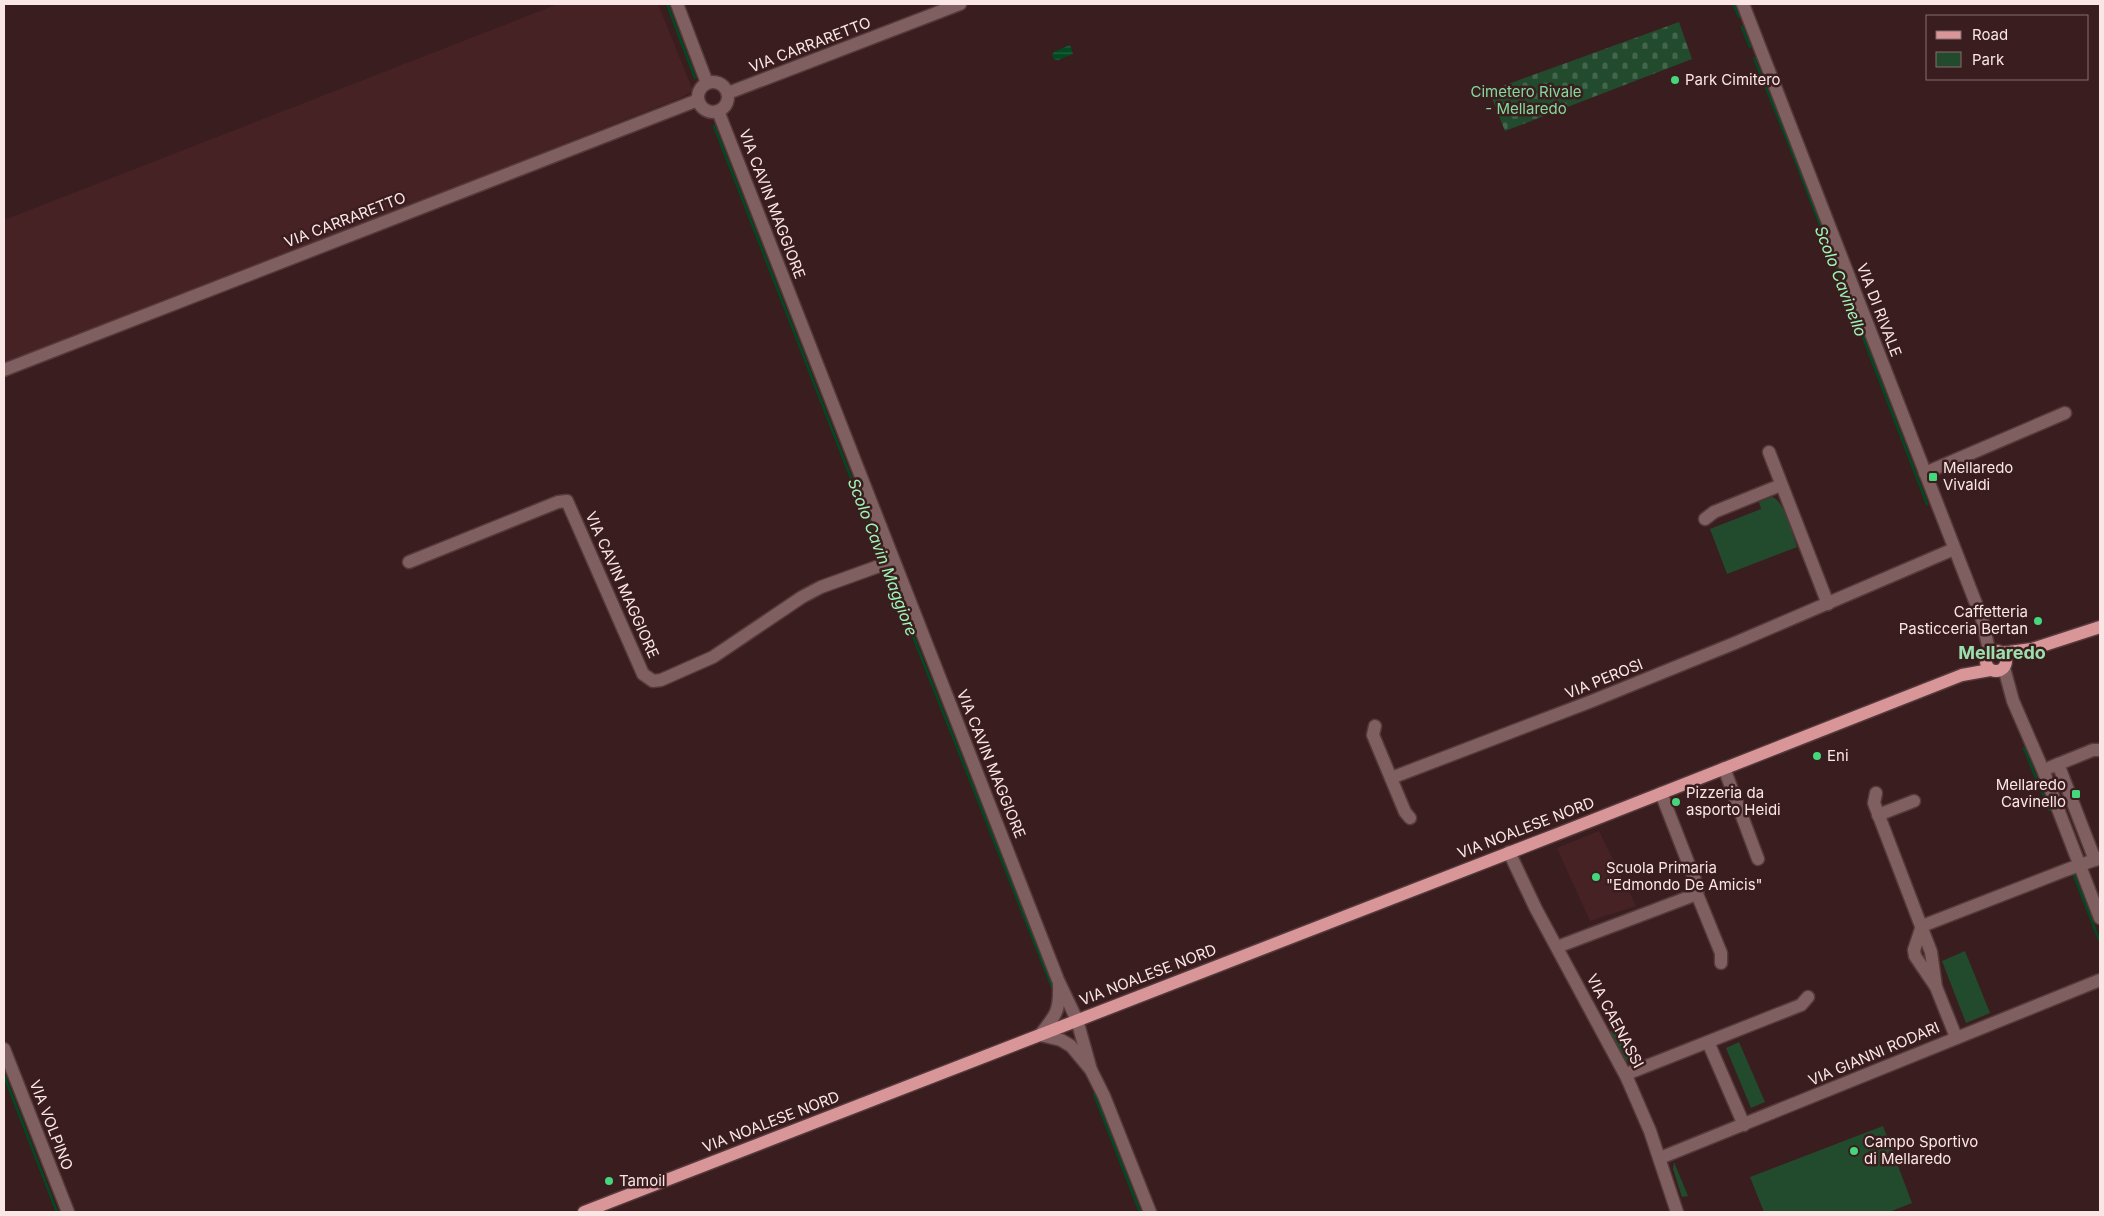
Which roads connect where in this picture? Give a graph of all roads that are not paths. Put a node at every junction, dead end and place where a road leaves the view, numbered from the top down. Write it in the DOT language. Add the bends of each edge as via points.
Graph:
graph roads {
  1 [pos="677,4"];
  2 [pos="960,4"];
  3 [pos="1743,4"];
  4 [pos="707,83"];
  5 [pos="728,93"];
  6 [pos="698,100"];
  7 [pos="718,111"];
  8 [pos="4,370"];
  9 [pos="2065,413"];
  10 [pos="1769,452"];
  11 [pos="1925,473"];
  12 [pos="1781,485"];
  13 [pos="1705,519"];
  14 [pos="1954,548"];
  15 [pos="410,562"];
  16 [pos="887,563"];
  17 [pos="1828,604"];
  18 [pos="2100,627"];
  19 [pos="1996,662"];
  20 [pos="1375,726"];
  21 [pos="2100,750"];
  22 [pos="2058,764"];
  23 [pos="1724,768"];
  24 [pos="2043,770"];
  25 [pos="1391,778"];
  26 [pos="1661,793"];
  27 [pos="1876,793"];
  28 [pos="1914,802"];
  29 [pos="1878,815"];
  30 [pos="1410,818"];
  31 [pos="1509,852"];
  32 [pos="1758,859"];
  33 [pos="2098,859"];
  34 [pos="2080,865"];
  35 [pos="1697,894"];
  36 [pos="2100,918"];
  37 [pos="1922,926"];
  38 [pos="1557,947"];
  39 [pos="1721,962"];
  40 [pos="1058,980"];
  41 [pos="2100,980"];
  42 [pos="1808,997"];
  43 [pos="1060,1004"];
  44 [pos="1073,1022"];
  45 [pos="1040,1035"];
  46 [pos="1956,1037"];
  47 [pos="1708,1042"];
  48 [pos="1071,1046"];
  49 [pos="4,1049"];
  50 [pos="1091,1070"];
  51 [pos="1627,1078"];
  52 [pos="1744,1125"];
  53 [pos="1660,1158"];
  54 [pos="68,1212"];
  55 [pos="584,1212"];
  56 [pos="1150,1212"];
  57 [pos="1677,1212"];
  1 -- 4 [label="street"];
  2 -- 5 [label="street, VIA CARRARETTO"];
  3 -- 11 [label="street, VIA DI RIVALE"];
  4 -- 5 [label="street" via="720,84"];
  4 -- 6 [label="street" via="700,89"];
  5 -- 7 [label="street" via="727,102"];
  6 -- 7 [label="street" via="707,110"];
  6 -- 8 [label="street, VIA CARRARETTO"];
  7 -- 16 [label="street, VIA CAVIN MAGGIORE"];
  9 -- 11 [label="street"];
  10 -- 12 [label="street"];
  11 -- 14 [label="street, VIA DI RIVALE"];
  12 -- 13 [label="street" via="1714,512"];
  12 -- 17 [label="street"];
  14 -- 17 [label="street, VIA PEROSI"];
  14 -- 19 [label="street, VIA DI RIVALE"];
  15 -- 16 [label="street, VIA CAVIN MAGGIORE" via="558,502 566,502 644,674 653,681 713,657 821,587"];
  16 -- 40 [label="street, VIA CAVIN MAGGIORE"];
  17 -- 25 [label="street, VIA PEROSI" via="1592,701"];
  18 -- 19 [label="main road"];
  19 -- 23 [label="main road, VIA NOALESE NORD"];
  19 -- 24 [label="street"];
  20 -- 25 [label="street" via="1373,735"];
  21 -- 22 [label="street"];
  22 -- 24 [label="street"];
  22 -- 33 [label="street"];
  23 -- 26 [label="main road, VIA NOALESE NORD"];
  23 -- 32 [label="street"];
  24 -- 34 [label="street"];
  25 -- 30 [label="street"];
  26 -- 31 [label="main road, VIA NOALESE NORD"];
  26 -- 35 [label="street" via="1698,888"];
  27 -- 29 [label="street" via="1874,803"];
  28 -- 29 [label="street"];
  29 -- 37 [label="street"];
  31 -- 38 [label="street, VIA CAENASSI"];
  31 -- 44 [label="main road, VIA NOALESE NORD"];
  33 -- 34 [label="street"];
  34 -- 36 [label="street"];
  34 -- 37 [label="street"];
  35 -- 38 [label="street"];
  35 -- 39 [label="street" via="1721,953"];
  37 -- 46 [label="street" via="1932,957 1936,987"];
  38 -- 51 [label="street, VIA CAENASSI"];
  40 -- 43 [label="street, VIA CAVIN MAGGIORE"];
  40 -- 44 [label="street, VIA CAVIN MAGGIORE"];
  41 -- 46 [label="street, VIA GIANNI RODARI"];
  42 -- 47 [label="street" via="1801,1005"];
  43 -- 44 [label="street, VIA CAVIN MAGGIORE"];
  43 -- 45 [label="street"];
  44 -- 45 [label="main road, VIA NOALESE NORD"];
  44 -- 48 [label="street, VIA CAVIN MAGGIORE" via="1068,1032"];
  44 -- 50 [label="street, VIA CAVIN MAGGIORE"];
  45 -- 48 [label="street, VIA CAVIN MAGGIORE"];
  45 -- 55 [label="main road, VIA NOALESE NORD"];
  46 -- 52 [label="street, VIA GIANNI RODARI"];
  47 -- 51 [label="street" via="1629,1073"];
  47 -- 52 [label="street"];
  48 -- 50 [label="street, VIA CAVIN MAGGIORE"];
  49 -- 54 [label="street, VIA VOLPINO"];
  50 -- 56 [label="street, VIA CAVIN MAGGIORE"];
  51 -- 53 [label="street, VIA CAENASSI"];
  52 -- 53 [label="street, VIA GIANNI RODARI"];
  53 -- 57 [label="street, VIA CAENASSI"];
}
